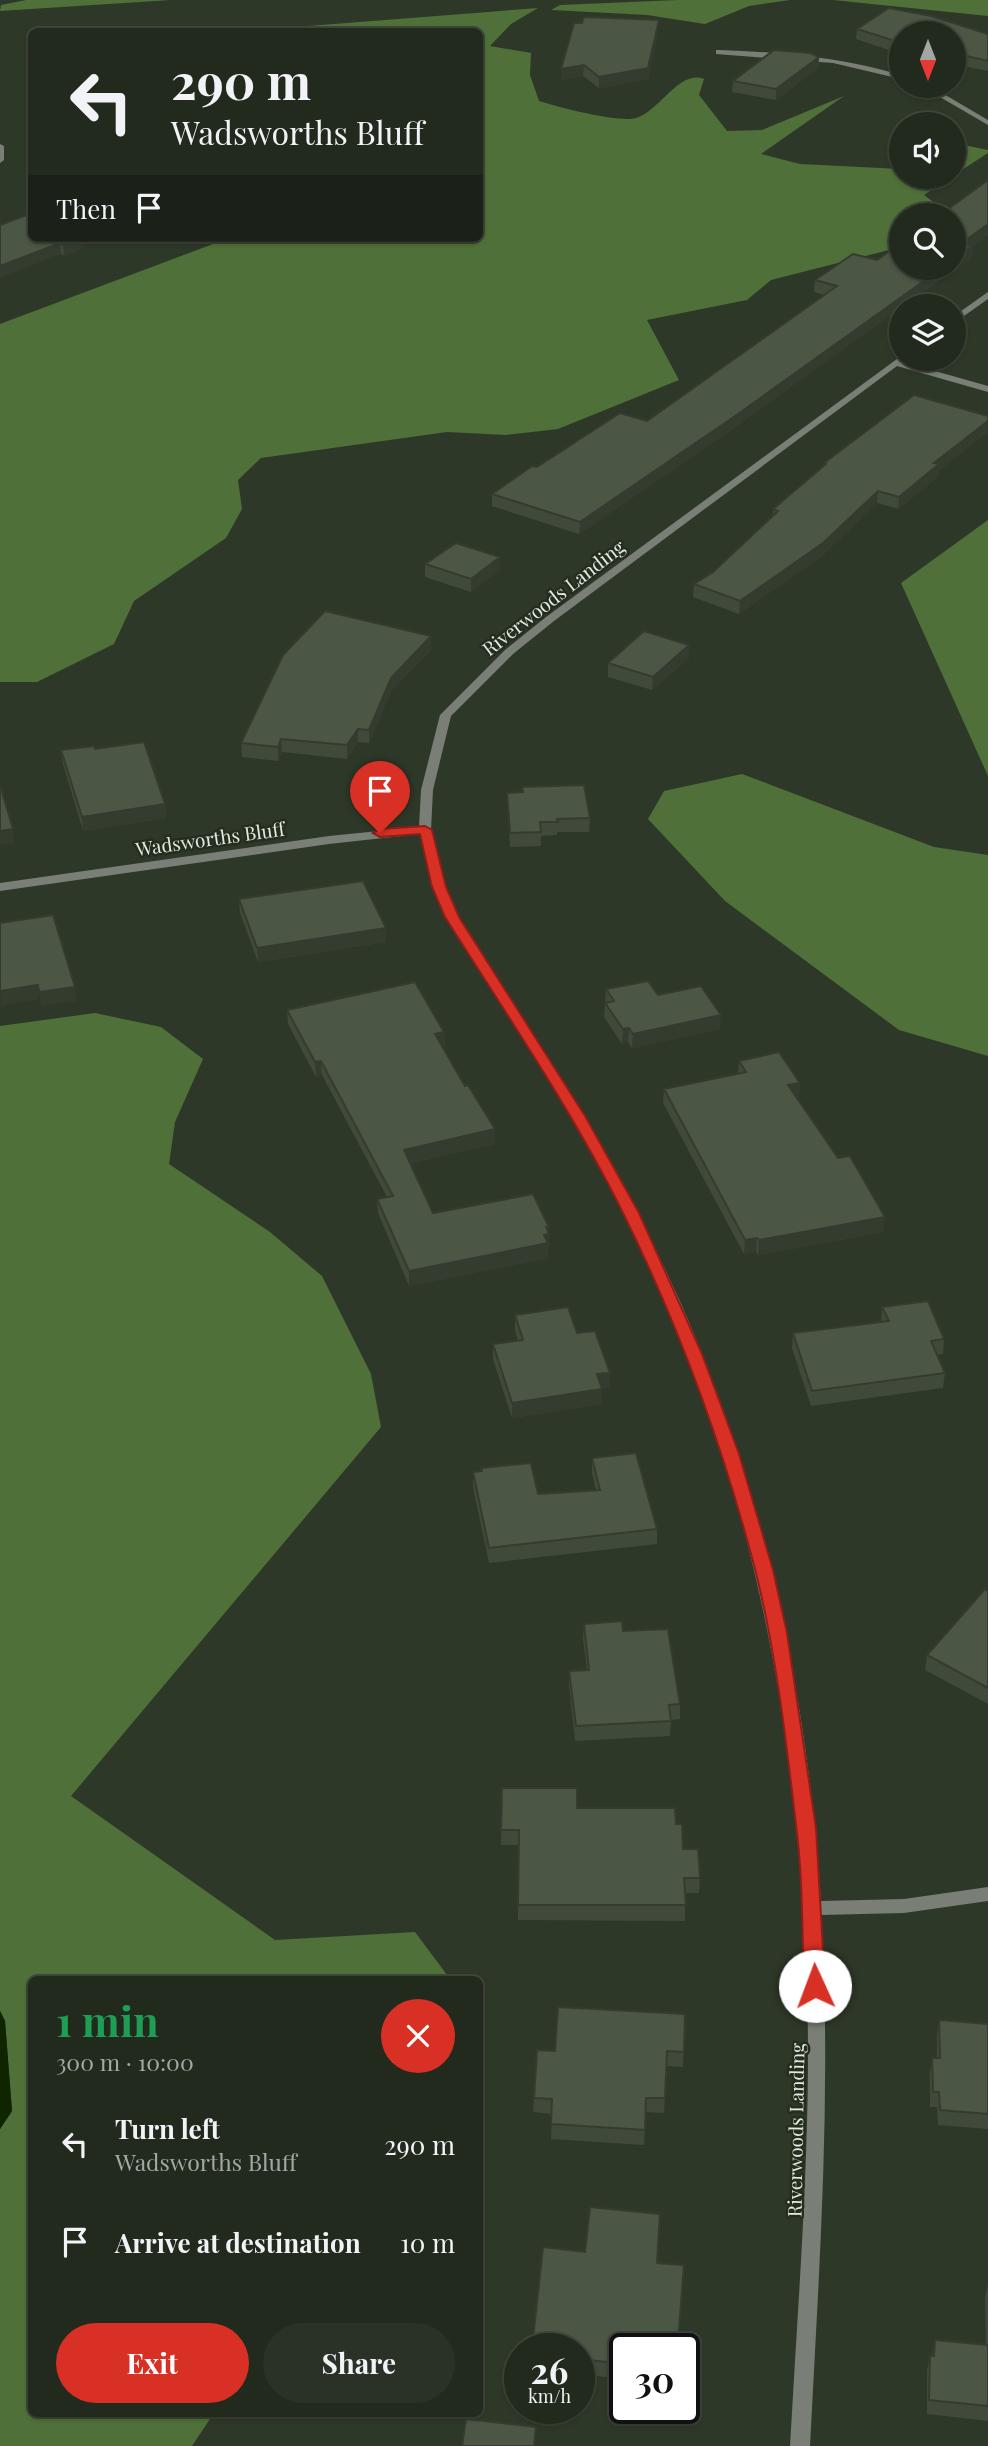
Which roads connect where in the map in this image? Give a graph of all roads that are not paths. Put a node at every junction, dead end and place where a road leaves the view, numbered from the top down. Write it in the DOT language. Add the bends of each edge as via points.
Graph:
graph roads {
  1 [pos="719,52"];
  2 [pos="889,73"];
  3 [pos="945,98"];
  4 [pos="988,123"];
  5 [pos="0,146"];
  6 [pos="0,160"];
  7 [pos="988,295"];
  8 [pos="966,311"];
  9 [pos="889,368"];
  10 [pos="932,371"];
  11 [pos="988,388"];
  12 [pos="425,830"];
  13 [pos="0,887"];
  14 [pos="988,1894"];
  15 [pos="812,1908"];
  16 [pos="800,2446"];
  1 -- 2 [label="street" via="806,55"];
  3 -- 4 [label="street"];
  5 -- 6 [label="street"];
  7 -- 8 [label="street"];
  9 -- 12 [label="street, Riverwoods Landing" via="509,652 446,715 427,790"];
  10 -- 11 [label="street"];
  12 -- 13 [label="street, Wadsworths Bluff"];
  12 -- 15 [label="street, Riverwoods Landing" via="439,887 452,917 577,1116 631,1213 689,1343 726,1442 778,1633 797,1753"];
  14 -- 15 [label="street" via="904,1906"];
  15 -- 16 [label="street, Riverwoods Landing" via="817,2063 814,2203"];
}
